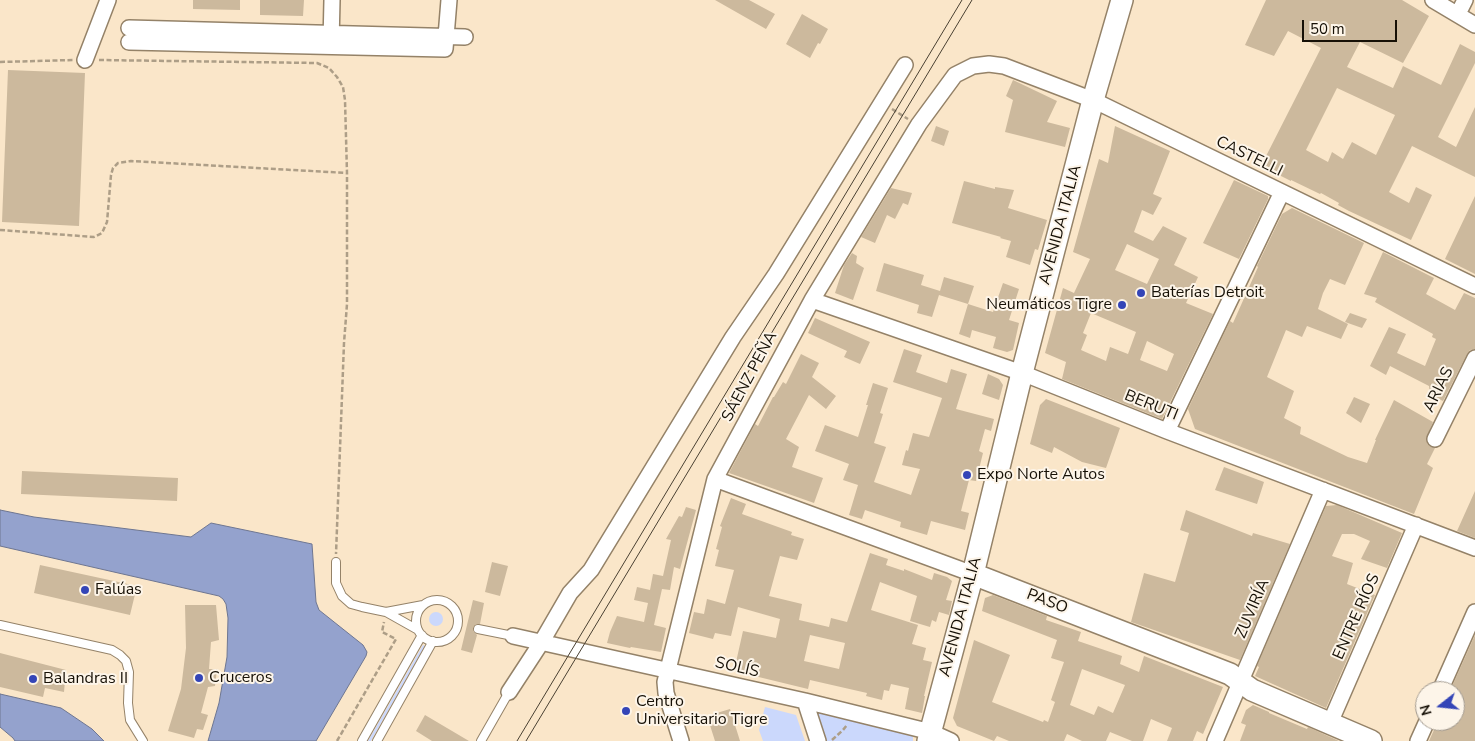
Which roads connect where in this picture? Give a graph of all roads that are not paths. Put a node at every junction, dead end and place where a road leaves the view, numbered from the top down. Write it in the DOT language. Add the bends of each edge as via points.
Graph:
graph roads {
  1 [pos="108,0"];
  2 [pos="332,0"];
  3 [pos="449,0"];
  4 [pos="1122,0"];
  5 [pos="1433,0"];
  6 [pos="1465,0"];
  7 [pos="1458,14"];
  8 [pos="1475,25"];
  9 [pos="129,35"];
  10 [pos="446,36"];
  11 [pos="465,37"];
  12 [pos="332,40"];
  13 [pos="85,60"];
  14 [pos="905,65"];
  15 [pos="1093,100"];
  16 [pos="919,124"];
  17 [pos="1282,192"];
  18 [pos="1475,286"];
  19 [pos="812,300"];
  20 [pos="1475,358"];
  21 [pos="1022,373"];
  22 [pos="1167,431"];
  23 [pos="1435,439"];
  24 [pos="715,479"];
  25 [pos="1323,490"];
  26 [pos="1416,525"];
  27 [pos="1475,548"];
  28 [pos="336,562"];
  29 [pos="973,574"];
  30 [pos="424,605"];
  31 [pos="386,612"];
  32 [pos="1475,612"];
  33 [pos="458,624"];
  34 [pos="0,625"];
  35 [pos="466,626"];
  36 [pos="478,629"];
  37 [pos="420,633"];
  38 [pos="513,636"];
  39 [pos="433,641"];
  40 [pos="540,643"];
  41 [pos="668,670"];
  42 [pos="1444,681"];
  43 [pos="1240,682"];
  44 [pos="509,692"];
  45 [pos="805,701"];
  46 [pos="1330,723"];
  47 [pos="930,736"];
  48 [pos="143,741"];
  49 [pos="362,741"];
  50 [pos="377,741"];
  51 [pos="481,741"];
  52 [pos="681,741"];
  53 [pos="818,741"];
  54 [pos="951,741"];
  55 [pos="1214,741"];
  56 [pos="1371,741"];
  1 -- 13 [label="street"];
  2 -- 12 [label="street"];
  3 -- 10 [label="street"];
  4 -- 15 [label="street, AVENIDA ITALIA"];
  5 -- 7 [label="street"];
  6 -- 7 [label="street"];
  7 -- 8 [label="street"];
  9 -- 12 [label="street"];
  10 -- 11 [label="street"];
  10 -- 12 [label="street"];
  14 -- 40 [label="street" via="591,570 570,593"];
  15 -- 16 [label="street, CASTELLI" via="1004,66 973,66 955,75"];
  15 -- 17 [label="street, CASTELLI"];
  15 -- 21 [label="street, AVENIDA ITALIA"];
  16 -- 19 [label="street, SÁENZ PEÑA"];
  17 -- 18 [label="street, CASTELLI"];
  17 -- 22 [label="street"];
  19 -- 21 [label="street, BERUTI"];
  19 -- 24 [label="street, SÁENZ PEÑA"];
  20 -- 23 [label="street, ARIAS"];
  21 -- 22 [label="street, BERUTI"];
  21 -- 29 [label="street, AVENIDA ITALIA"];
  22 -- 25 [label="street, BERUTI"];
  24 -- 29 [label="street, PASO"];
  24 -- 41 [label="street, SÁENZ PEÑA"];
  25 -- 26 [label="street, BERUTI"];
  25 -- 43 [label="street, ZUVIRÍA"];
  26 -- 27 [label="street, BERUTI"];
  26 -- 46 [label="street, ENTRE RÍOS"];
  28 -- 31 [label="lane" via="336,583 342,596 351,604"];
  29 -- 43 [label="street, PASO" via="1230,674"];
  29 -- 47 [label="street, AVENIDA ITALIA"];
  30 -- 31 [label="lane"];
  30 -- 33 [label="lane" via="430,601 444,601 455,610"];
  30 -- 37 [label="lane" via="416,617"];
  31 -- 37 [label="lane"];
  32 -- 42 [label="street"];
  33 -- 35 [label="lane"];
  33 -- 39 [label="lane" via="446,640"];
  34 -- 48 [label="lane" via="112,650 120,655 129,672 130,720"];
  36 -- 38 [label="lane"];
  37 -- 39 [label="lane"];
  37 -- 49 [label="lane"];
  38 -- 40 [label="street, SOLÍS"];
  39 -- 50 [label="lane"];
  40 -- 41 [label="street, SOLÍS"];
  40 -- 44 [label="street"];
  41 -- 45 [label="street, SOLÍS"];
  41 -- 52 [label="street, SÁENZ PEÑA" via="666,693"];
  43 -- 46 [label="street, PASO"];
  43 -- 55 [label="street, ZUVIRÍA"];
  44 -- 51 [label="lane"];
  45 -- 47 [label="street, SOLÍS"];
  45 -- 53 [label="street"];
  46 -- 56 [label="street, PASO"];
  47 -- 54 [label="street, SOLÍS"];
}
